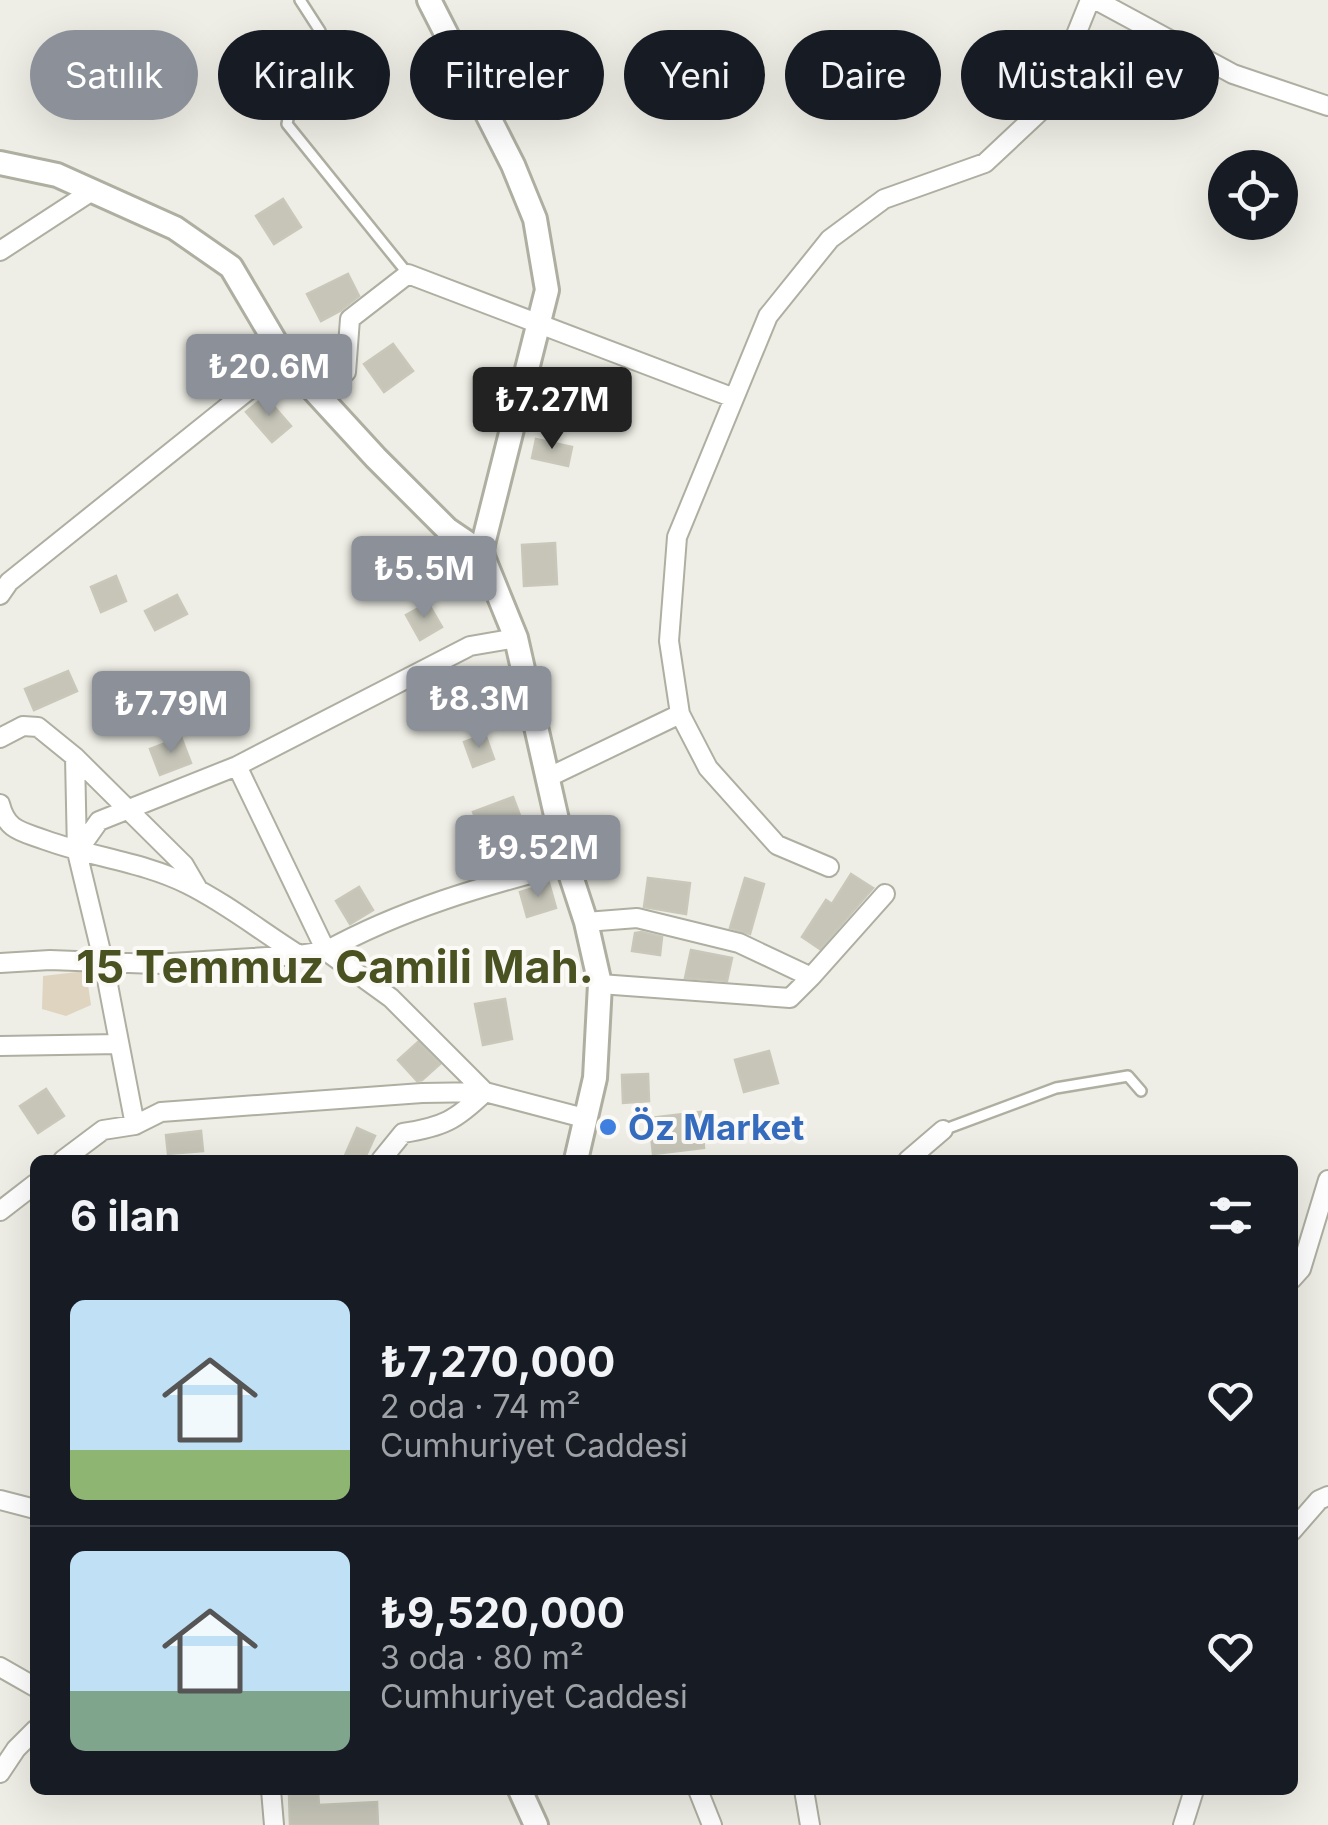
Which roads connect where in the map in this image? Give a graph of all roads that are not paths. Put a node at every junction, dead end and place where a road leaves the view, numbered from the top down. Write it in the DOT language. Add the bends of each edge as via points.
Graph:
graph roads {
  1 [pos="300,0"];
  2 [pos="429,0"];
  3 [pos="1093,0"];
  4 [pos="1328,106"];
  5 [pos="0,164"];
  6 [pos="92,191"];
  7 [pos="0,251"];
  8 [pos="408,274"];
  9 [pos="538,326"];
  10 [pos="286,360"];
  11 [pos="319,394"];
  12 [pos="734,398"];
  13 [pos="481,552"];
  14 [pos="0,595"];
  15 [pos="516,638"];
  16 [pos="680,714"];
  17 [pos="0,738"];
  18 [pos="75,757"];
  19 [pos="237,766"];
  20 [pos="547,778"];
  21 [pos="126,808"];
  22 [pos="1,814"];
  23 [pos="77,852"];
  24 [pos="567,864"];
  25 [pos="830,867"];
  26 [pos="201,893"];
  27 [pos="885,894"];
  28 [pos="586,922"];
  29 [pos="326,951"];
  30 [pos="299,956"];
  31 [pos="0,963"];
  32 [pos="104,964"];
  33 [pos="810,977"];
  34 [pos="600,984"];
  35 [pos="119,1044"];
  36 [pos="0,1046"];
  37 [pos="1141,1091"];
  38 [pos="485,1092"];
  39 [pos="584,1118"];
  40 [pos="134,1125"];
  41 [pos="943,1130"];
  42 [pos="70,1155"];
  43 [pos="386,1155"];
  44 [pos="577,1155"];
  45 [pos="914,1155"];
  46 [pos="1328,1180"];
  47 [pos="30,1188"];
  48 [pos="0,1211"];
  49 [pos="1298,1273"];
  50 [pos="1328,1496"];
  51 [pos="0,1500"];
  52 [pos="30,1509"];
  53 [pos="1298,1523"];
  54 [pos="0,1666"];
  55 [pos="30,1684"];
  56 [pos="30,1735"];
  57 [pos="0,1773"];
  58 [pos="272,1795"];
  59 [pos="700,1795"];
  60 [pos="805,1795"];
  61 [pos="1192,1795"];
  62 [pos="274,1825"];
  63 [pos="712,1825"];
  64 [pos="810,1825"];
  65 [pos="1183,1825"];
  1 -- 8 [label="lane" via="320,30 323,57 290,102 287,124"];
  2 -- 9 [label="street" via="500,135 534,220 547,290"];
  3 -- 4 [label="street" via="1233,74"];
  3 -- 12 [label="street" via="1048,104 985,163 884,200 830,239 768,316"];
  5 -- 6 [label="street" via="57,175"];
  6 -- 7 [label="street"];
  6 -- 10 [label="street" via="175,228 230,266"];
  8 -- 9 [label="street"];
  8 -- 11 [label="street" via="350,319 346,372"];
  9 -- 12 [label="street"];
  9 -- 13 [label="street"];
  10 -- 11 [label="street"];
  10 -- 14 [label="street"];
  11 -- 13 [label="street" via="446,529"];
  12 -- 16 [label="street" via="676,537 669,642"];
  13 -- 15 [label="street"];
  15 -- 19 [label="street" via="470,646"];
  15 -- 20 [label="street"];
  16 -- 20 [label="street"];
  16 -- 25 [label="street" via="708,768 778,845"];
  17 -- 18 [label="street" via="38,726"];
  18 -- 21 [label="street"];
  18 -- 23 [label="street"];
  19 -- 21 [label="street"];
  19 -- 29 [label="street"];
  20 -- 24 [label="street"];
  21 -- 23 [label="street" via="99,821"];
  21 -- 26 [label="street" via="184,865"];
  22 -- 23 [label="street" via="16,830"];
  23 -- 26 [label="street" via="151,871"];
  23 -- 32 [label="street"];
  24 -- 28 [label="street"];
  24 -- 29 [label="street" via="377,923"];
  26 -- 30 [label="street"];
  27 -- 33 [label="street"];
  28 -- 33 [label="street" via="637,918 739,944"];
  28 -- 34 [label="street"];
  29 -- 30 [label="street"];
  29 -- 38 [label="street" via="391,998"];
  30 -- 32 [label="street"];
  31 -- 32 [label="street"];
  32 -- 35 [label="street"];
  33 -- 34 [label="street" via="790,998"];
  34 -- 39 [label="street" via="594,1078"];
  35 -- 36 [label="street"];
  35 -- 40 [label="street"];
  37 -- 41 [label="lane" via="1128,1076 1056,1088"];
  38 -- 39 [label="street"];
  38 -- 40 [label="street" via="161,1112"];
  38 -- 43 [label="street" via="460,1116 404,1133"];
  39 -- 44 [label="street"];
  40 -- 42 [label="street" via="104,1130"];
  41 -- 45 [label="street"];
  46 -- 49 [label="street"];
  47 -- 48 [label="street"];
  50 -- 53 [label="street"];
  51 -- 52 [label="street"];
  54 -- 55 [label="street"];
  56 -- 57 [label="street"];
  58 -- 62 [label="street"];
  59 -- 63 [label="street"];
  60 -- 64 [label="street"];
  61 -- 65 [label="street"];
}
